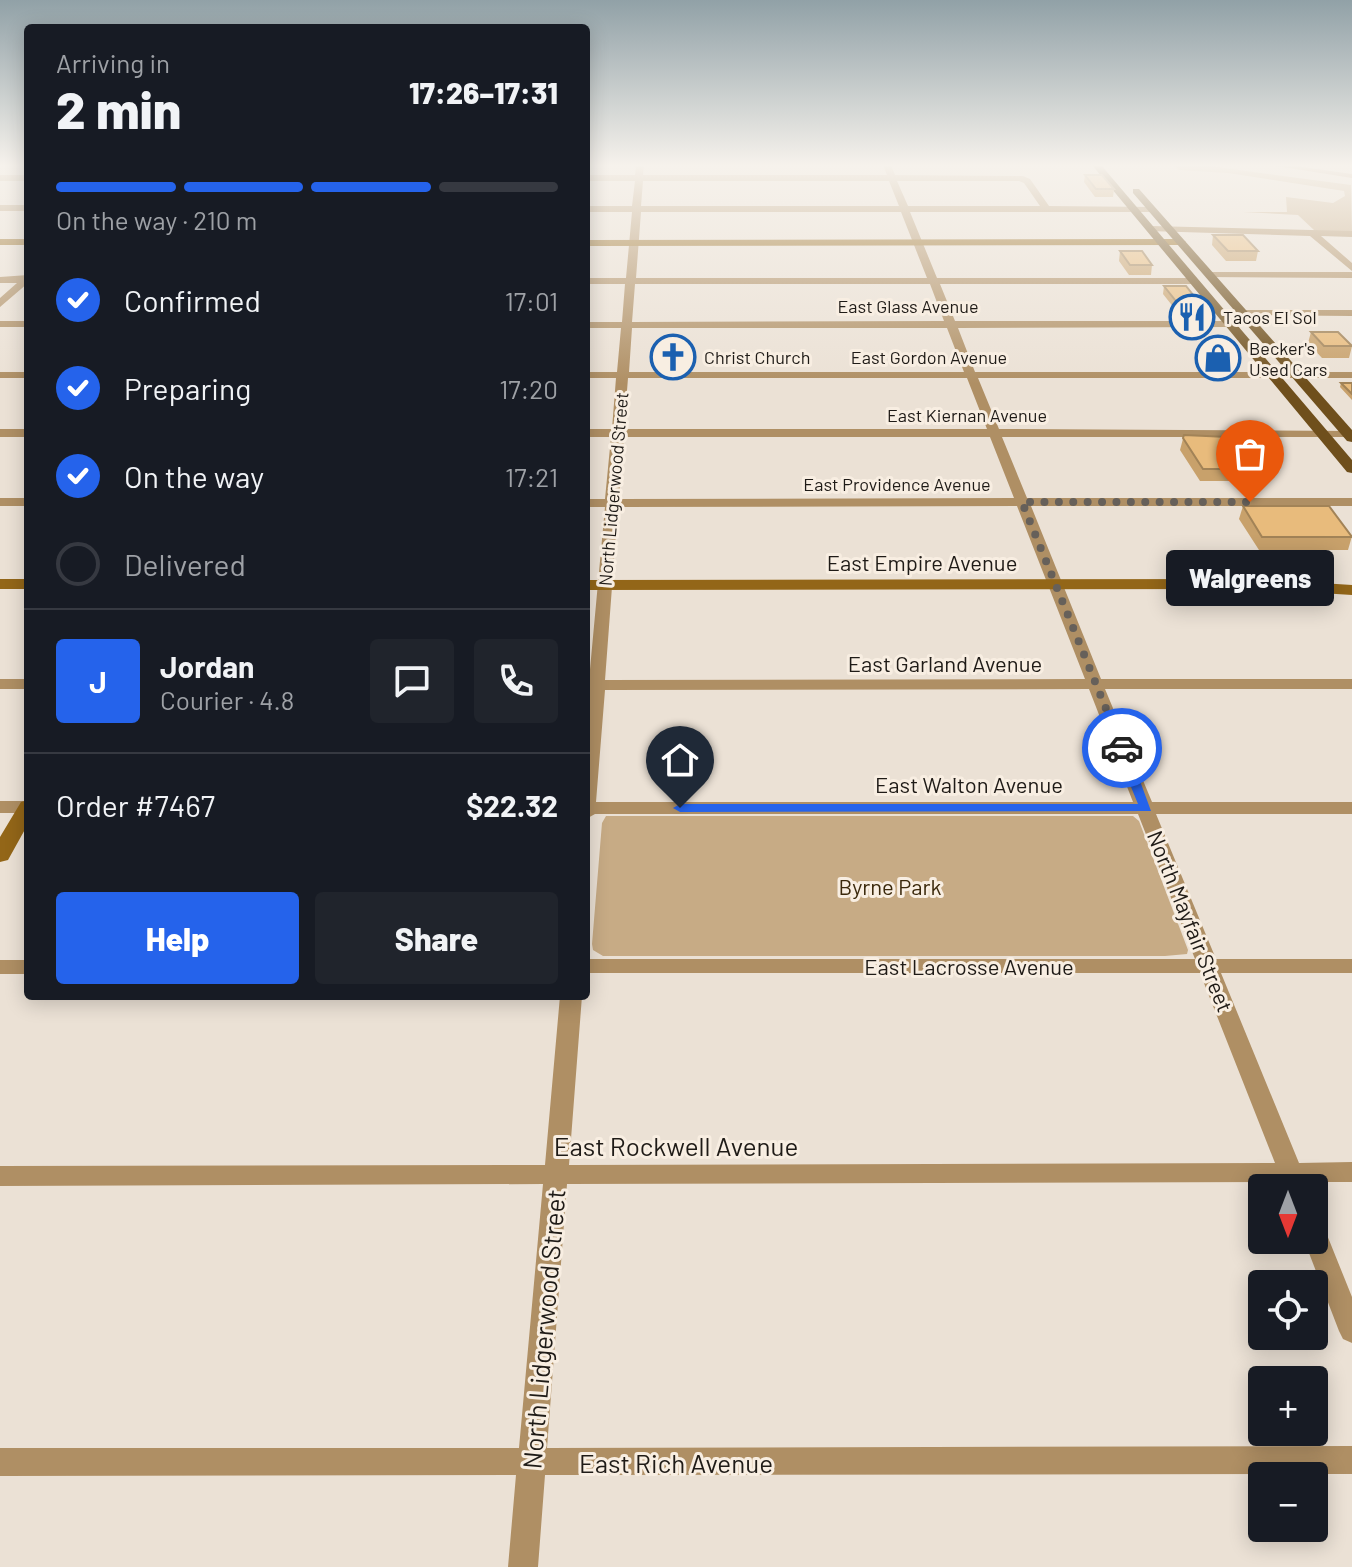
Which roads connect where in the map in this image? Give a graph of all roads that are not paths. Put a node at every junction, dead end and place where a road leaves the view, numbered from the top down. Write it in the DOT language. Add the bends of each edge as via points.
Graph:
graph roads {
  1 [pos="634,238"];
  2 [pos="916,238"];
  3 [pos="1158,238"];
  4 [pos="1177,238"];
  5 [pos="1318,238"];
  6 [pos="0,242"];
  7 [pos="24,242"];
  8 [pos="918,242"];
  9 [pos="1161,242"];
  10 [pos="1181,242"];
  11 [pos="590,243"];
  12 [pos="634,243"];
  13 [pos="1352,268"];
  14 [pos="1210,275"];
  15 [pos="1352,275"];
  16 [pos="24,279"];
  17 [pos="0,280"];
  18 [pos="590,281"];
  19 [pos="630,281"];
  20 [pos="934,281"];
  21 [pos="24,282"];
  22 [pos="1198,285"];
  23 [pos="0,304"];
  24 [pos="1243,313"];
  25 [pos="1352,313"];
  26 [pos="0,324"];
  27 [pos="24,324"];
  28 [pos="951,324"];
  29 [pos="1230,324"];
  30 [pos="590,325"];
  31 [pos="627,325"];
  32 [pos="1271,345"];
  33 [pos="0,375"];
  34 [pos="24,375"];
  35 [pos="590,375"];
  36 [pos="623,375"];
  37 [pos="971,375"];
  38 [pos="1271,375"];
  39 [pos="1296,375"];
  40 [pos="1352,375"];
  41 [pos="0,433"];
  42 [pos="24,433"];
  43 [pos="590,433"];
  44 [pos="618,433"];
  45 [pos="994,433"];
  46 [pos="1322,433"];
  47 [pos="1350,435"];
  48 [pos="1352,469"];
  49 [pos="0,502"];
  50 [pos="24,502"];
  51 [pos="1022,502"];
  52 [pos="1352,502"];
  53 [pos="590,503"];
  54 [pos="612,503"];
  55 [pos="1352,581"];
  56 [pos="0,584"];
  57 [pos="24,584"];
  58 [pos="1056,584"];
  59 [pos="1257,584"];
  60 [pos="590,585"];
  61 [pos="605,585"];
  62 [pos="1352,590"];
  63 [pos="0,684"];
  64 [pos="24,684"];
  65 [pos="1352,684"];
  66 [pos="591,685"];
  67 [pos="1096,685"];
  68 [pos="590,710"];
  69 [pos="0,807"];
  70 [pos="24,807"];
  71 [pos="1146,808"];
  72 [pos="1352,808"];
  73 [pos="590,810"];
  74 [pos="24,814"];
  75 [pos="0,855"];
  76 [pos="590,966"];
  77 [pos="1209,966"];
  78 [pos="1352,966"];
  79 [pos="0,967"];
  80 [pos="24,967"];
  81 [pos="571,1000"];
  82 [pos="1352,1172"];
  83 [pos="1292,1174"];
  84 [pos="1328,1175"];
  85 [pos="0,1176"];
  86 [pos="556,1176"];
  87 [pos="1248,1180"];
  88 [pos="1322,1254"];
  89 [pos="1352,1331"];
  90 [pos="1352,1460"];
  91 [pos="0,1462"];
  92 [pos="532,1462"];
  93 [pos="523,1567"];
  1 -- 12 [label="street, North Lidgerwood Street"];
  2 -- 8 [label="street, North Mayfair Street"];
  3 -- 9 [label="main road"];
  4 -- 10 [label="main road"];
  5 -- 13 [label="street"];
  6 -- 7 [label="street"];
  8 -- 9 [label="street"];
  8 -- 12 [label="street"];
  8 -- 20 [label="street, North Mayfair Street"];
  9 -- 10 [label="street"];
  9 -- 22 [label="main road"];
  10 -- 14 [label="main road"];
  11 -- 12 [label="street"];
  12 -- 19 [label="street, North Lidgerwood Street"];
  14 -- 15 [label="street"];
  14 -- 24 [label="main road"];
  16 -- 17 [label="street"];
  18 -- 19 [label="street"];
  19 -- 20 [label="street"];
  19 -- 31 [label="street, North Lidgerwood Street"];
  20 -- 22 [label="street"];
  20 -- 28 [label="street, North Mayfair Street"];
  21 -- 23 [label="street"];
  22 -- 24 [label="main road"];
  22 -- 29 [label="main road"];
  24 -- 25 [label="street"];
  24 -- 32 [label="main road"];
  26 -- 27 [label="street"];
  28 -- 29 [label="street, East Glass Avenue"];
  28 -- 31 [label="street, East Glass Avenue"];
  28 -- 37 [label="street, North Mayfair Street"];
  29 -- 32 [label="main road" via="1244,326 1257,341"];
  29 -- 38 [label="main road"];
  30 -- 31 [label="street, East Glass Avenue"];
  31 -- 36 [label="street, North Lidgerwood Street"];
  32 -- 39 [label="main road"];
  33 -- 34 [label="street"];
  35 -- 36 [label="street, East Gordon Avenue"];
  36 -- 37 [label="street, East Gordon Avenue"];
  36 -- 44 [label="street, North Lidgerwood Street"];
  37 -- 38 [label="street, East Gordon Avenue"];
  37 -- 45 [label="street, North Mayfair Street"];
  38 -- 39 [label="street, East Gordon Avenue"];
  38 -- 46 [label="main road"];
  39 -- 40 [label="street, East Gordon Avenue"];
  39 -- 47 [label="main road"];
  41 -- 42 [label="street"];
  43 -- 44 [label="street, East Kiernan Avenue"];
  44 -- 45 [label="street, East Kiernan Avenue"];
  44 -- 54 [label="street, North Lidgerwood Street"];
  45 -- 46 [label="street, East Kiernan Avenue"];
  45 -- 51 [label="street, North Mayfair Street"];
  46 -- 47 [label="street, East Kiernan Avenue"];
  46 -- 48 [label="main road"];
  49 -- 50 [label="street"];
  51 -- 52 [label="street, East Providence Avenue"];
  51 -- 54 [label="street, East Providence Avenue"];
  51 -- 58 [label="street, North Mayfair Street"];
  53 -- 54 [label="street, East Providence Avenue"];
  54 -- 61 [label="street, North Lidgerwood Street"];
  55 -- 59 [label="street, East Empire Avenue"];
  56 -- 57 [label="street"];
  58 -- 59 [label="street, East Empire Avenue"];
  58 -- 61 [label="street, East Empire Avenue"];
  58 -- 67 [label="street, North Mayfair Street"];
  59 -- 62 [label="street, East Empire Avenue"];
  60 -- 61 [label="street, East Empire Avenue"];
  61 -- 66 [label="street, North Lidgerwood Street"];
  63 -- 64 [label="street"];
  65 -- 67 [label="street, East Garland Avenue"];
  66 -- 67 [label="street, East Garland Avenue"];
  66 -- 68 [label="street, North Lidgerwood Street"];
  67 -- 71 [label="street, North Mayfair Street"];
  69 -- 70 [label="street"];
  71 -- 72 [label="street, East Walton Avenue"];
  71 -- 73 [label="street, East Walton Avenue"];
  71 -- 77 [label="street, North Mayfair Street"];
  74 -- 75 [label="street"];
  76 -- 77 [label="street, East Lacrosse Avenue"];
  77 -- 78 [label="street, East Lacrosse Avenue"];
  77 -- 83 [label="street, North Mayfair Street"];
  79 -- 80 [label="street"];
  81 -- 86 [label="street, North Lidgerwood Street"];
  82 -- 84 [label="street, East Rockwell Avenue"];
  85 -- 86 [label="street, East Rockwell Avenue"];
  86 -- 87 [label="street, East Rockwell Avenue"];
  86 -- 92 [label="street, North Lidgerwood Street"];
  88 -- 89 [label="street"];
  90 -- 92 [label="street, East Rich Avenue"];
  91 -- 92 [label="street, East Rich Avenue"];
  92 -- 93 [label="street, North Lidgerwood Street"];
}
